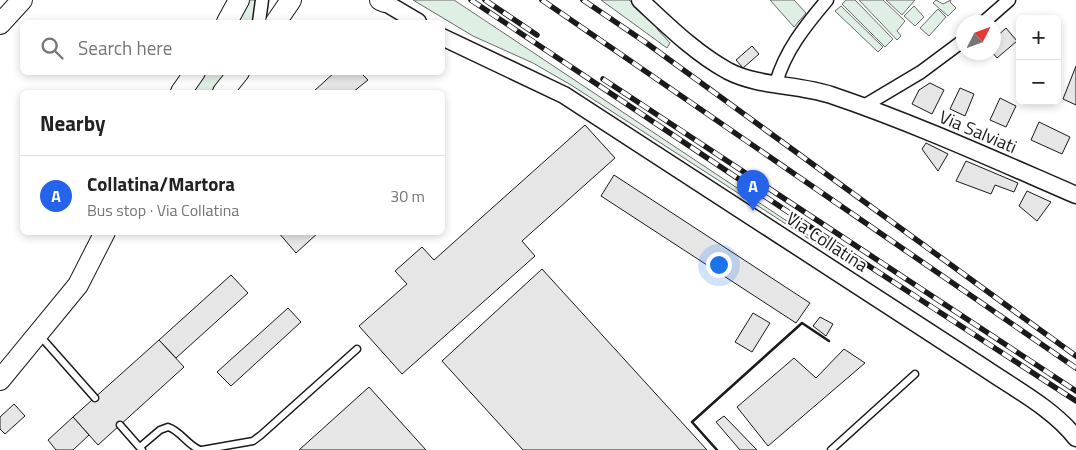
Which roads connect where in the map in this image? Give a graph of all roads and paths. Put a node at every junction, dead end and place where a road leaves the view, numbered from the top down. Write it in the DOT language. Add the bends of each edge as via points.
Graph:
graph roads {
  1 [pos="22,0"];
  2 [pos="239,0"];
  3 [pos="262,0"];
  4 [pos="640,0"];
  5 [pos="826,0"];
  6 [pos="1009,0"];
  7 [pos="382,1"];
  8 [pos="992,15"];
  9 [pos="228,20"];
  10 [pos="259,20"];
  11 [pos="415,20"];
  12 [pos="0,24"];
  13 [pos="445,38"];
  14 [pos="956,46"];
  15 [pos="193,75"];
  16 [pos="237,75"];
  17 [pos="776,83"];
  18 [pos="182,90"];
  19 [pos="225,90"];
  20 [pos="864,106"];
  21 [pos="1076,195"];
  22 [pos="103,235"];
  23 [pos="116,235"];
  24 [pos="78,285"];
  25 [pos="38,334"];
  26 [pos="357,349"];
  27 [pos="915,374"];
  28 [pos="0,380"];
  29 [pos="95,398"];
  30 [pos="120,425"];
  31 [pos="1076,438"];
  32 [pos="141,449"];
  33 [pos="201,450"];
  34 [pos="830,450"];
  1 -- 12 [label="main road"];
  2 -- 9 [label="main road"];
  3 -- 10 [label="street"];
  4 -- 17 [label="street, Via Salviati" via="718,65 744,78"];
  5 -- 17 [label="street" via="798,37 781,66"];
  6 -- 8 [label="street"];
  7 -- 11 [label="street"];
  13 -- 31 [label="street, Via Collatina" via="564,95 1011,386 1063,424"];
  14 -- 20 [label="street" via="921,72"];
  15 -- 18 [label="main road"];
  16 -- 19 [label="main road"];
  17 -- 20 [label="street, Via Salviati"];
  20 -- 21 [label="street, Via Salviati"];
  22 -- 24 [label="main road"];
  23 -- 24 [label="main road"];
  24 -- 25 [label="main road"];
  25 -- 28 [label="main road"];
  25 -- 29 [label="lane"];
  26 -- 33 [label="lane" via="252,441"];
  27 -- 34 [label="lane"];
  30 -- 32 [label="lane"];
  32 -- 33 [label="lane" via="160,430 168,427 176,429 192,447"];
}
